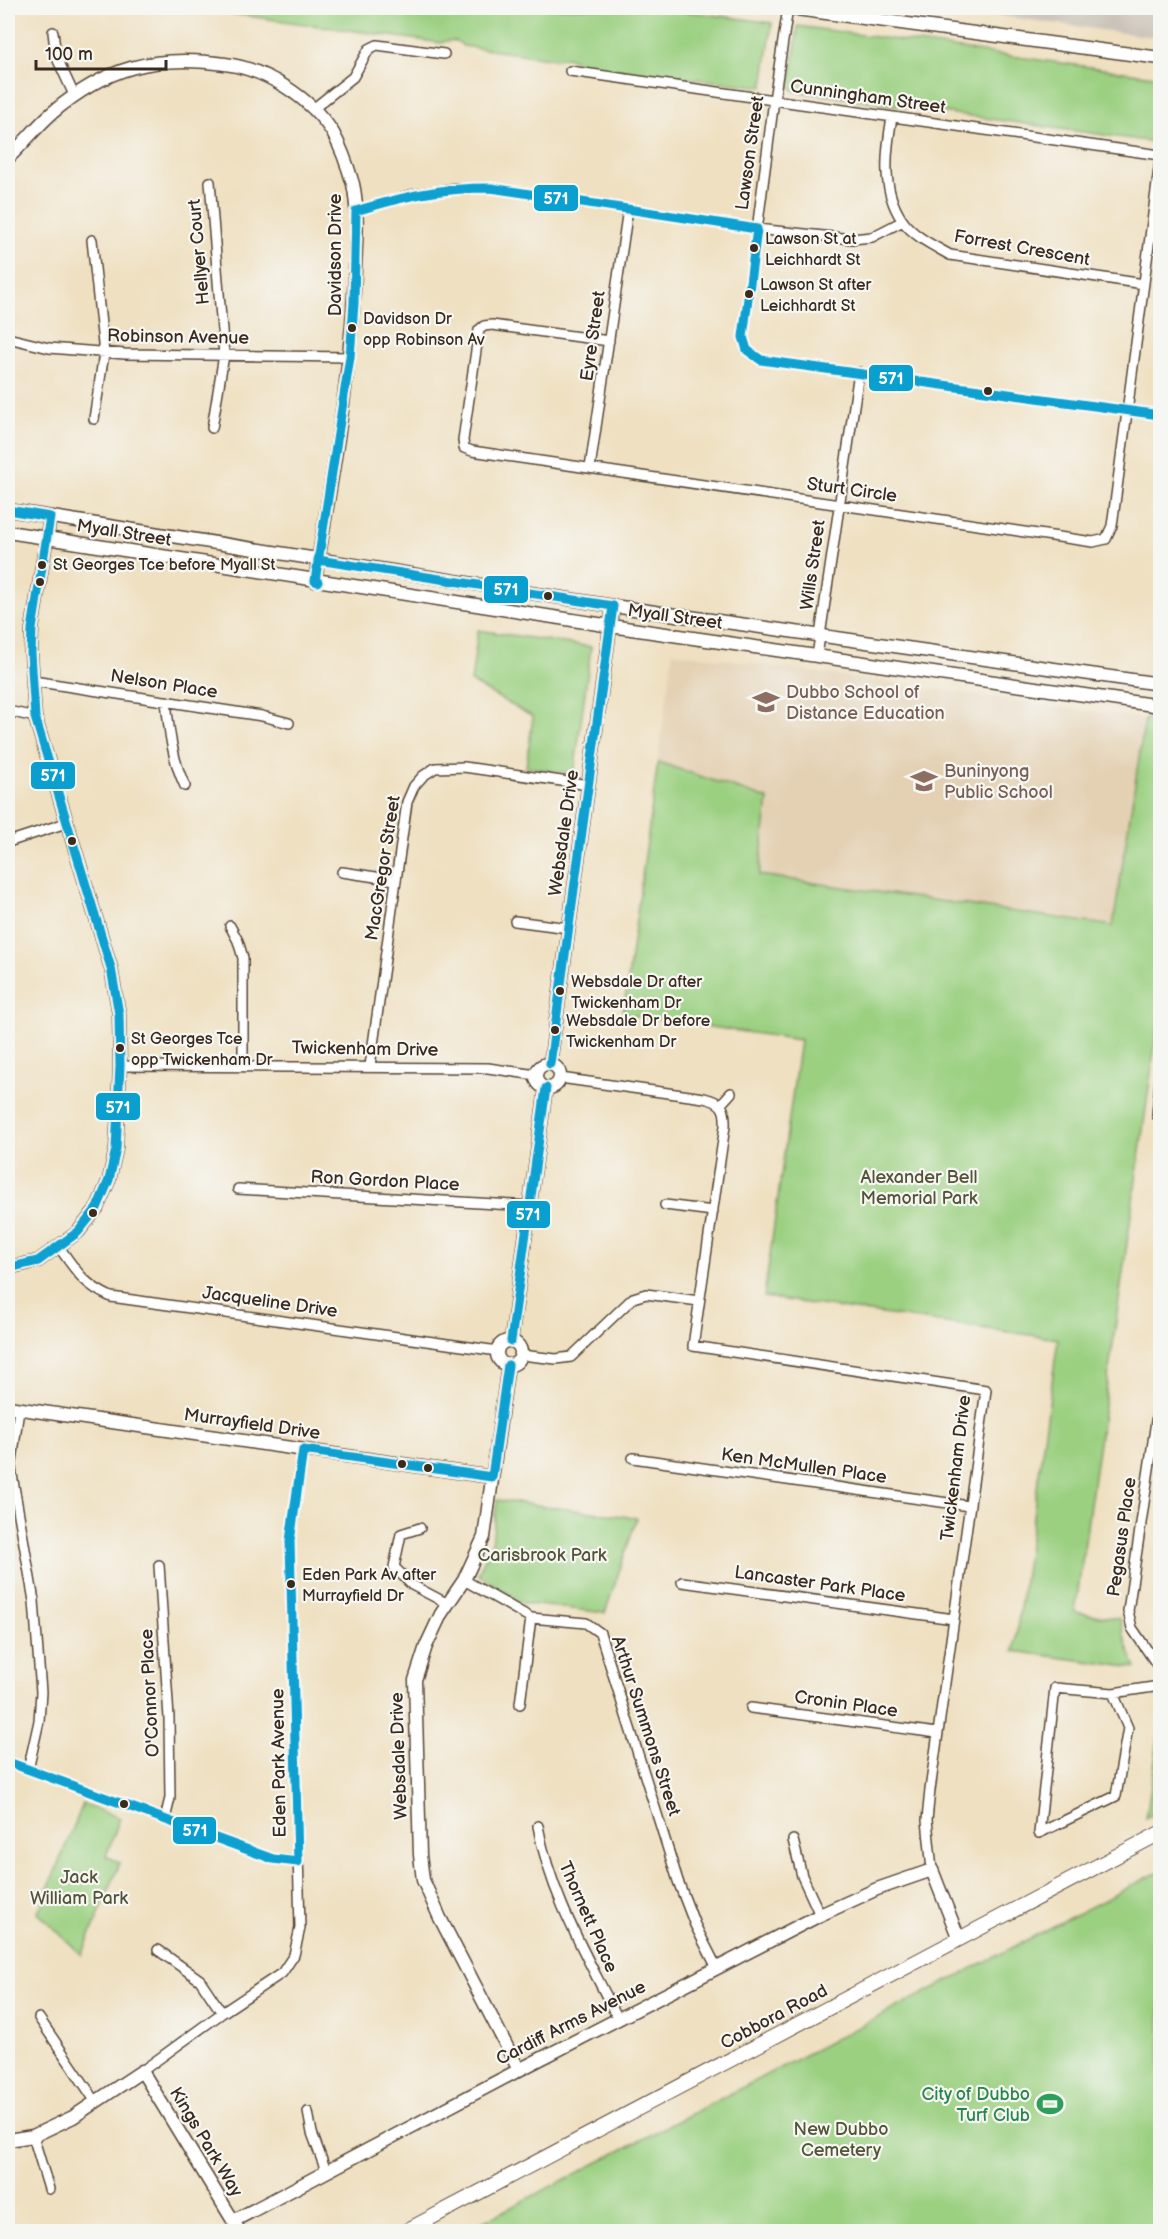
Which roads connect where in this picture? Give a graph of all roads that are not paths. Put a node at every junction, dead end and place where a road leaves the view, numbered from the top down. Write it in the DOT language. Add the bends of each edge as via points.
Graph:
graph roads {
  1 [pos="789,8"];
  2 [pos="53,32"];
  3 [pos="444,54"];
  4 [pos="1161,58"];
  5 [pos="570,71"];
  6 [pos="74,95"];
  7 [pos="774,100"];
  8 [pos="313,109"];
  9 [pos="892,117"];
  10 [pos="1161,155"];
  11 [pos="8,158"];
  12 [pos="1161,160"];
  13 [pos="210,182"];
  14 [pos="628,209"];
  15 [pos="356,211"];
  16 [pos="903,221"];
  17 [pos="757,229"];
  18 [pos="92,240"];
  19 [pos="1144,284"];
  20 [pos="8,338"];
  21 [pos="609,341"];
  22 [pos="104,353"];
  23 [pos="224,355"];
  24 [pos="350,357"];
  25 [pos="859,372"];
  26 [pos="1127,410"];
  27 [pos="1161,415"];
  28 [pos="94,419"];
  29 [pos="212,428"];
  30 [pos="590,468"];
  31 [pos="838,504"];
  32 [pos="8,510"];
  33 [pos="50,517"];
  34 [pos="8,532"];
  35 [pos="46,538"];
  36 [pos="318,560"];
  37 [pos="315,581"];
  38 [pos="613,606"];
  39 [pos="610,626"];
  40 [pos="820,635"];
  41 [pos="817,656"];
  42 [pos="33,681"];
  43 [pos="1161,684"];
  44 [pos="166,701"];
  45 [pos="1161,706"];
  46 [pos="8,711"];
  47 [pos="34,717"];
  48 [pos="289,723"];
  49 [pos="589,785"];
  50 [pos="185,786"];
  51 [pos="66,823"];
  52 [pos="8,842"];
  53 [pos="342,872"];
  54 [pos="396,880"];
  55 [pos="515,921"];
  56 [pos="230,926"];
  57 [pos="569,928"];
  58 [pos="550,1065"];
  59 [pos="120,1066"];
  60 [pos="243,1066"];
  61 [pos="370,1066"];
  62 [pos="536,1075"];
  63 [pos="560,1078"];
  64 [pos="1161,1082"];
  65 [pos="546,1088"];
  66 [pos="731,1093"];
  67 [pos="721,1104"];
  68 [pos="1161,1116"];
  69 [pos="238,1189"];
  70 [pos="665,1205"];
  71 [pos="530,1206"];
  72 [pos="713,1211"];
  73 [pos="59,1247"];
  74 [pos="8,1268"];
  75 [pos="699,1301"];
  76 [pos="511,1341"];
  77 [pos="498,1351"];
  78 [pos="521,1355"];
  79 [pos="508,1365"];
  80 [pos="1159,1401"];
  81 [pos="13,1408"];
  82 [pos="303,1450"];
  83 [pos="633,1458"];
  84 [pos="492,1477"];
  85 [pos="969,1506"];
  86 [pos="420,1528"];
  87 [pos="159,1565"];
  88 [pos="464,1580"];
  89 [pos="682,1582"];
  90 [pos="448,1604"];
  91 [pos="531,1618"];
  92 [pos="954,1619"];
  93 [pos="1161,1669"];
  94 [pos="1161,1686"];
  95 [pos="1113,1693"];
  96 [pos="520,1704"];
  97 [pos="751,1708"];
  98 [pos="937,1733"];
  99 [pos="8,1762"];
  100 [pos="28,1770"];
  101 [pos="165,1819"];
  102 [pos="538,1826"];
  103 [pos="1161,1833"];
  104 [pos="793,1840"];
  105 [pos="298,1862"];
  106 [pos="932,1870"];
  107 [pos="820,1915"];
  108 [pos="959,1939"];
  109 [pos="158,1950"];
  110 [pos="717,1968"];
  111 [pos="222,2013"];
  112 [pos="39,2019"];
  113 [pos="618,2019"];
  114 [pos="519,2070"];
  115 [pos="142,2071"];
  116 [pos="96,2102"];
  117 [pos="308,2112"];
  118 [pos="33,2136"];
  119 [pos="8,2140"];
  120 [pos="326,2171"];
  121 [pos="49,2189"];
  122 [pos="236,2226"];
  123 [pos="404,2232"];
  1 -- 4 [label="street"];
  1 -- 7 [label="street, Lawson Street"];
  2 -- 6 [label="street" via="56,56"];
  3 -- 8 [label="street" via="377,45 369,49 352,77"];
  5 -- 7 [label="street, Cunningham Street"];
  6 -- 8 [label="street, Davidson Drive" via="132,67 161,60 194,59 231,64 264,76 292,91"];
  6 -- 11 [label="street, Davidson Drive"];
  7 -- 9 [label="street, Cunningham Street"];
  7 -- 17 [label="street, Lawson Street"];
  8 -- 15 [label="street, Davidson Drive" via="332,133 345,159"];
  9 -- 10 [label="street, Cunningham Street"];
  9 -- 16 [label="street, Forrest Crescent" via="886,152 887,188"];
  12 -- 19 [label="street, Sturt Circle"];
  13 -- 23 [label="street, Hellyer Court"];
  14 -- 15 [label="street" via="491,188 456,188 410,195"];
  14 -- 17 [label="street"];
  14 -- 21 [label="street, Eyre Street"];
  15 -- 24 [label="street, Davidson Drive"];
  16 -- 17 [label="street" via="872,237 852,239"];
  16 -- 19 [label="street, Forrest Crescent" via="950,255"];
  17 -- 25 [label="street, Lawson Street" via="743,337 747,350 761,360"];
  18 -- 22 [label="street"];
  19 -- 26 [label="street, Sturt Circle"];
  20 -- 22 [label="street, Robinson Avenue" via="49,348"];
  21 -- 30 [label="street, Eyre Street"];
  21 -- 30 [label="street, Sturt Circle" via="492,325 479,330 464,448"];
  22 -- 23 [label="street, Robinson Avenue"];
  22 -- 28 [label="street"];
  23 -- 24 [label="street, Robinson Avenue"];
  23 -- 29 [label="street, Hellyer Court"];
  24 -- 36 [label="street, Davidson Drive"];
  25 -- 26 [label="street, Lawson Street"];
  25 -- 31 [label="street, Wills Street"];
  26 -- 27 [label="street, Lawson Street"];
  26 -- 31 [label="street, Sturt Circle" via="1112,526 1106,539 1093,542"];
  30 -- 31 [label="street, Sturt Circle"];
  31 -- 40 [label="street, Wills Street"];
  32 -- 33 [label="street, Myall Street"];
  33 -- 35 [label="street"];
  33 -- 36 [label="street, Myall Street"];
  34 -- 35 [label="street, Myall Street"];
  35 -- 37 [label="street, Myall Street"];
  35 -- 42 [label="street" via="32,629"];
  36 -- 37 [label="street, Davidson Drive"];
  36 -- 38 [label="street, Myall Street"];
  37 -- 39 [label="street, Myall Street"];
  38 -- 39 [label="street, Websdale Drive"];
  38 -- 40 [label="street, Myall Street"];
  39 -- 41 [label="street, Myall Street"];
  39 -- 49 [label="street, Websdale Drive"];
  40 -- 41 [label="street, Wills Street"];
  40 -- 43 [label="street, Myall Street"];
  41 -- 45 [label="street, Myall Street"];
  42 -- 44 [label="street, Nelson Place"];
  42 -- 47 [label="street"];
  44 -- 48 [label="street, Nelson Place"];
  44 -- 50 [label="street" via="169,734"];
  46 -- 47 [label="street"];
  47 -- 51 [label="street"];
  49 -- 54 [label="street, MacGregor Street" via="464,767 435,768 414,786 407,802"];
  49 -- 57 [label="street, Websdale Drive"];
  51 -- 52 [label="street"];
  51 -- 59 [label="street" via="111,968 119,1014"];
  53 -- 54 [label="street"];
  54 -- 61 [label="street, MacGregor Street"];
  55 -- 57 [label="street"];
  56 -- 60 [label="street" via="243,958"];
  57 -- 58 [label="street, Websdale Drive"];
  58 -- 62 [label="street" via="540,1068"];
  58 -- 63 [label="street" via="559,1070"];
  59 -- 60 [label="street, Twickenham Drive"];
  59 -- 73 [label="street" via="116,1149 109,1180 97,1208 78,1232"];
  60 -- 61 [label="street, Twickenham Drive"];
  61 -- 62 [label="street, Twickenham Drive" via="488,1068"];
  62 -- 65 [label="street" via="539,1084"];
  63 -- 65 [label="street" via="555,1086"];
  63 -- 67 [label="street" via="704,1098"];
  64 -- 68 [label="street" via="1156,1115"];
  65 -- 71 [label="street"];
  66 -- 67 [label="street"];
  67 -- 72 [label="street, Twickenham Drive" via="726,1116"];
  69 -- 71 [label="street, Ron Gordon Place"];
  70 -- 72 [label="street"];
  71 -- 76 [label="street"];
  72 -- 75 [label="street, Twickenham Drive"];
  73 -- 74 [label="street" via="38,1261"];
  73 -- 77 [label="street, Jacqueline Drive" via="83,1281 111,1297"];
  75 -- 78 [label="street" via="646,1294 633,1298 571,1357"];
  75 -- 85 [label="street, Twickenham Drive" via="693,1346 986,1390"];
  76 -- 77 [label="street" via="504,1342"];
  76 -- 78 [label="street" via="520,1348"];
  77 -- 79 [label="street" via="499,1358"];
  78 -- 79 [label="street" via="518,1362"];
  79 -- 84 [label="street, Websdale Drive"];
  80 -- 93 [label="street, Pegasus Place" via="1128,1611 1132,1628"];
  81 -- 82 [label="street, Murrayfield Drive"];
  81 -- 100 [label="street" via="11,1469 34,1601 41,1692"];
  82 -- 84 [label="street, Murrayfield Drive"];
  82 -- 105 [label="street, Eden Park Avenue" via="290,1541"];
  83 -- 85 [label="street, Ken McMullen Place"];
  84 -- 88 [label="street, Websdale Drive" via="484,1537"];
  85 -- 92 [label="street, Twickenham Drive"];
  86 -- 90 [label="street" via="401,1534 394,1567 412,1585"];
  87 -- 101 [label="street, O'Connor Place" via="169,1718 170,1798"];
  88 -- 90 [label="street, Websdale Drive"];
  88 -- 91 [label="street, Arthur Summons Street"];
  89 -- 92 [label="street, Lancaster Park Place"];
  90 -- 114 [label="street, Websdale Drive" via="426,1646 415,1680 423,1880"];
  91 -- 96 [label="street"];
  91 -- 110 [label="street, Arthur Summons Street" via="586,1623 600,1633 678,1881"];
  92 -- 98 [label="street, Twickenham Drive"];
  94 -- 95 [label="street"];
  95 -- 95 [label="street" via="1055,1688 1040,1833 1116,1796 1128,1728"];
  97 -- 98 [label="street, Cronin Place"];
  98 -- 106 [label="street, Twickenham Drive" via="927,1820"];
  99 -- 100 [label="street"];
  100 -- 101 [label="street"];
  101 -- 105 [label="street" via="273,1860"];
  102 -- 113 [label="street, Thornett Place" via="558,1897"];
  103 -- 108 [label="main road, Cobbora Road"];
  104 -- 107 [label="street" via="802,1876"];
  105 -- 111 [label="street, Eden Park Avenue" via="300,1928 294,1955 282,1973"];
  106 -- 107 [label="street, Cardiff Arms Avenue"];
  106 -- 108 [label="street, Twickenham Drive"];
  107 -- 110 [label="street, Cardiff Arms Avenue"];
  108 -- 123 [label="main road, Cobbora Road"];
  109 -- 111 [label="street" via="200,1980"];
  110 -- 113 [label="street, Cardiff Arms Avenue"];
  111 -- 115 [label="street, Eden Park Avenue"];
  112 -- 116 [label="street"];
  113 -- 114 [label="street, Cardiff Arms Avenue"];
  114 -- 120 [label="street, Cardiff Arms Avenue"];
  115 -- 116 [label="street"];
  115 -- 122 [label="street, Kings Park Way"];
  116 -- 118 [label="street"];
  117 -- 120 [label="street"];
  118 -- 119 [label="street"];
  118 -- 121 [label="street"];
  120 -- 122 [label="street, Cardiff Arms Avenue"];
}
